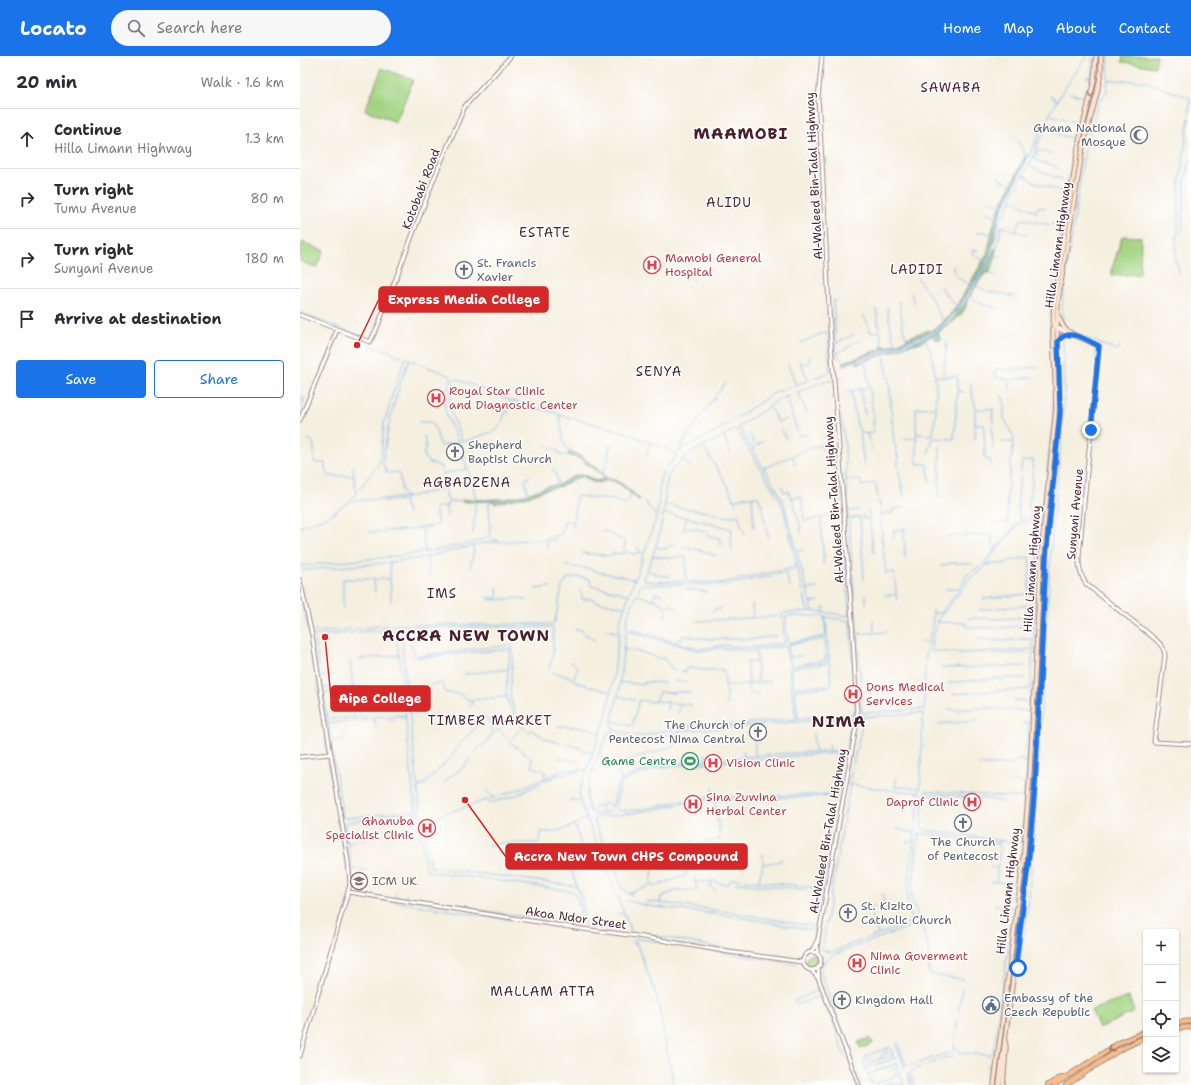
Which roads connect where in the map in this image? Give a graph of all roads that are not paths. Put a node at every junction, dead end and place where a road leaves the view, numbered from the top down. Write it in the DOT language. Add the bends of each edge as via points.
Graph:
graph roads {
  1 [pos="511,56"];
  2 [pos="822,56"];
  3 [pos="1096,56"];
  4 [pos="1101,56"];
  5 [pos="300,315"];
  6 [pos="1058,316"];
  7 [pos="1053,321"];
  8 [pos="1057,328"];
  9 [pos="336,330"];
  10 [pos="1072,334"];
  11 [pos="1058,341"];
  12 [pos="300,420"];
  13 [pos="300,580"];
  14 [pos="1191,744"];
  15 [pos="330,754"];
  16 [pos="300,757"];
  17 [pos="348,892"];
  18 [pos="818,939"];
  19 [pos="812,951"];
  20 [pos="817,953"];
  21 [pos="802,962"];
  22 [pos="1016,963"];
  23 [pos="818,967"];
  24 [pos="811,970"];
  25 [pos="1022,973"];
  26 [pos="819,980"];
  27 [pos="1191,1021"];
  28 [pos="1179,1023"];
  29 [pos="1191,1027"];
  30 [pos="1179,1028"];
  31 [pos="1143,1032"];
  32 [pos="1143,1038"];
  33 [pos="1004,1039"];
  34 [pos="300,1056"];
  35 [pos="1066,1078"];
  36 [pos="1068,1084"];
  37 [pos="859,1085"];
  38 [pos="994,1085"];
  39 [pos="998,1085"];
  40 [pos="1003,1085"];
  41 [pos="1048,1085"];
  42 [pos="1054,1085"];
  1 -- 9 [label="street, Kotobabi Road" via="465,106 370,342"];
  2 -- 18 [label="street, Al-Waleed Bin-Talal Highway" via="818,98 833,367 857,714"];
  3 -- 7 [label="main road, Hilla Limann Highway, one-way" via="1092,90 1079,142 1066,215"];
  4 -- 6 [label="main road, Hilla Limann Highway" via="1097,93 1082,152"];
  5 -- 9 [label="street"];
  6 -- 8 [label="main road, Hilla Limann Highway"];
  6 -- 10 [label="main road" via="1064,328"];
  7 -- 8 [label="street"];
  7 -- 38 [label="main road, Hilla Limann Highway" via="1056,409 1041,555 1030,771 1024,848"];
  8 -- 10 [label="street"];
  8 -- 11 [label="main road, Hilla Limann Highway"];
  9 -- 12 [label="street"];
  10 -- 11 [label="main road" via="1063,336"];
  10 -- 14 [label="street, Sunyani Avenue" via="1099,346 1081,534 1080,572 1086,584 1162,646 1165,655 1154,742"];
  11 -- 22 [label="main road, Hilla Limann Highway" via="1060,412 1046,556 1035,784"];
  13 -- 15 [label="street" via="312,635"];
  15 -- 16 [label="street"];
  15 -- 17 [label="street" via="349,868"];
  17 -- 21 [label="street, Akoa Ndor Street"];
  17 -- 34 [label="street"];
  18 -- 19 [label="street, Al-Waleed Bin-Talal Highway"];
  18 -- 20 [label="street, Al-Waleed Bin-Talal Highway"];
  19 -- 20 [label="street"];
  19 -- 21 [label="street" via="805,954"];
  20 -- 23 [label="street" via="821,960"];
  21 -- 24 [label="street"];
  22 -- 25 [label="main road"];
  22 -- 33 [label="main road, Hilla Limann Highway"];
  23 -- 24 [label="street"];
  23 -- 26 [label="street"];
  24 -- 26 [label="street"];
  26 -- 37 [label="street"];
  27 -- 28 [label="main road"];
  29 -- 30 [label="main road"];
  31 -- 35 [label="main road, one-way" via="1119,1043"];
  32 -- 36 [label="main road" via="1119,1050"];
  33 -- 39 [label="main road, Hilla Limann Highway"];
  33 -- 40 [label="main road" via="1006,1047"];
  35 -- 41 [label="main road"];
  35 -- 42 [label="main road"];
}
